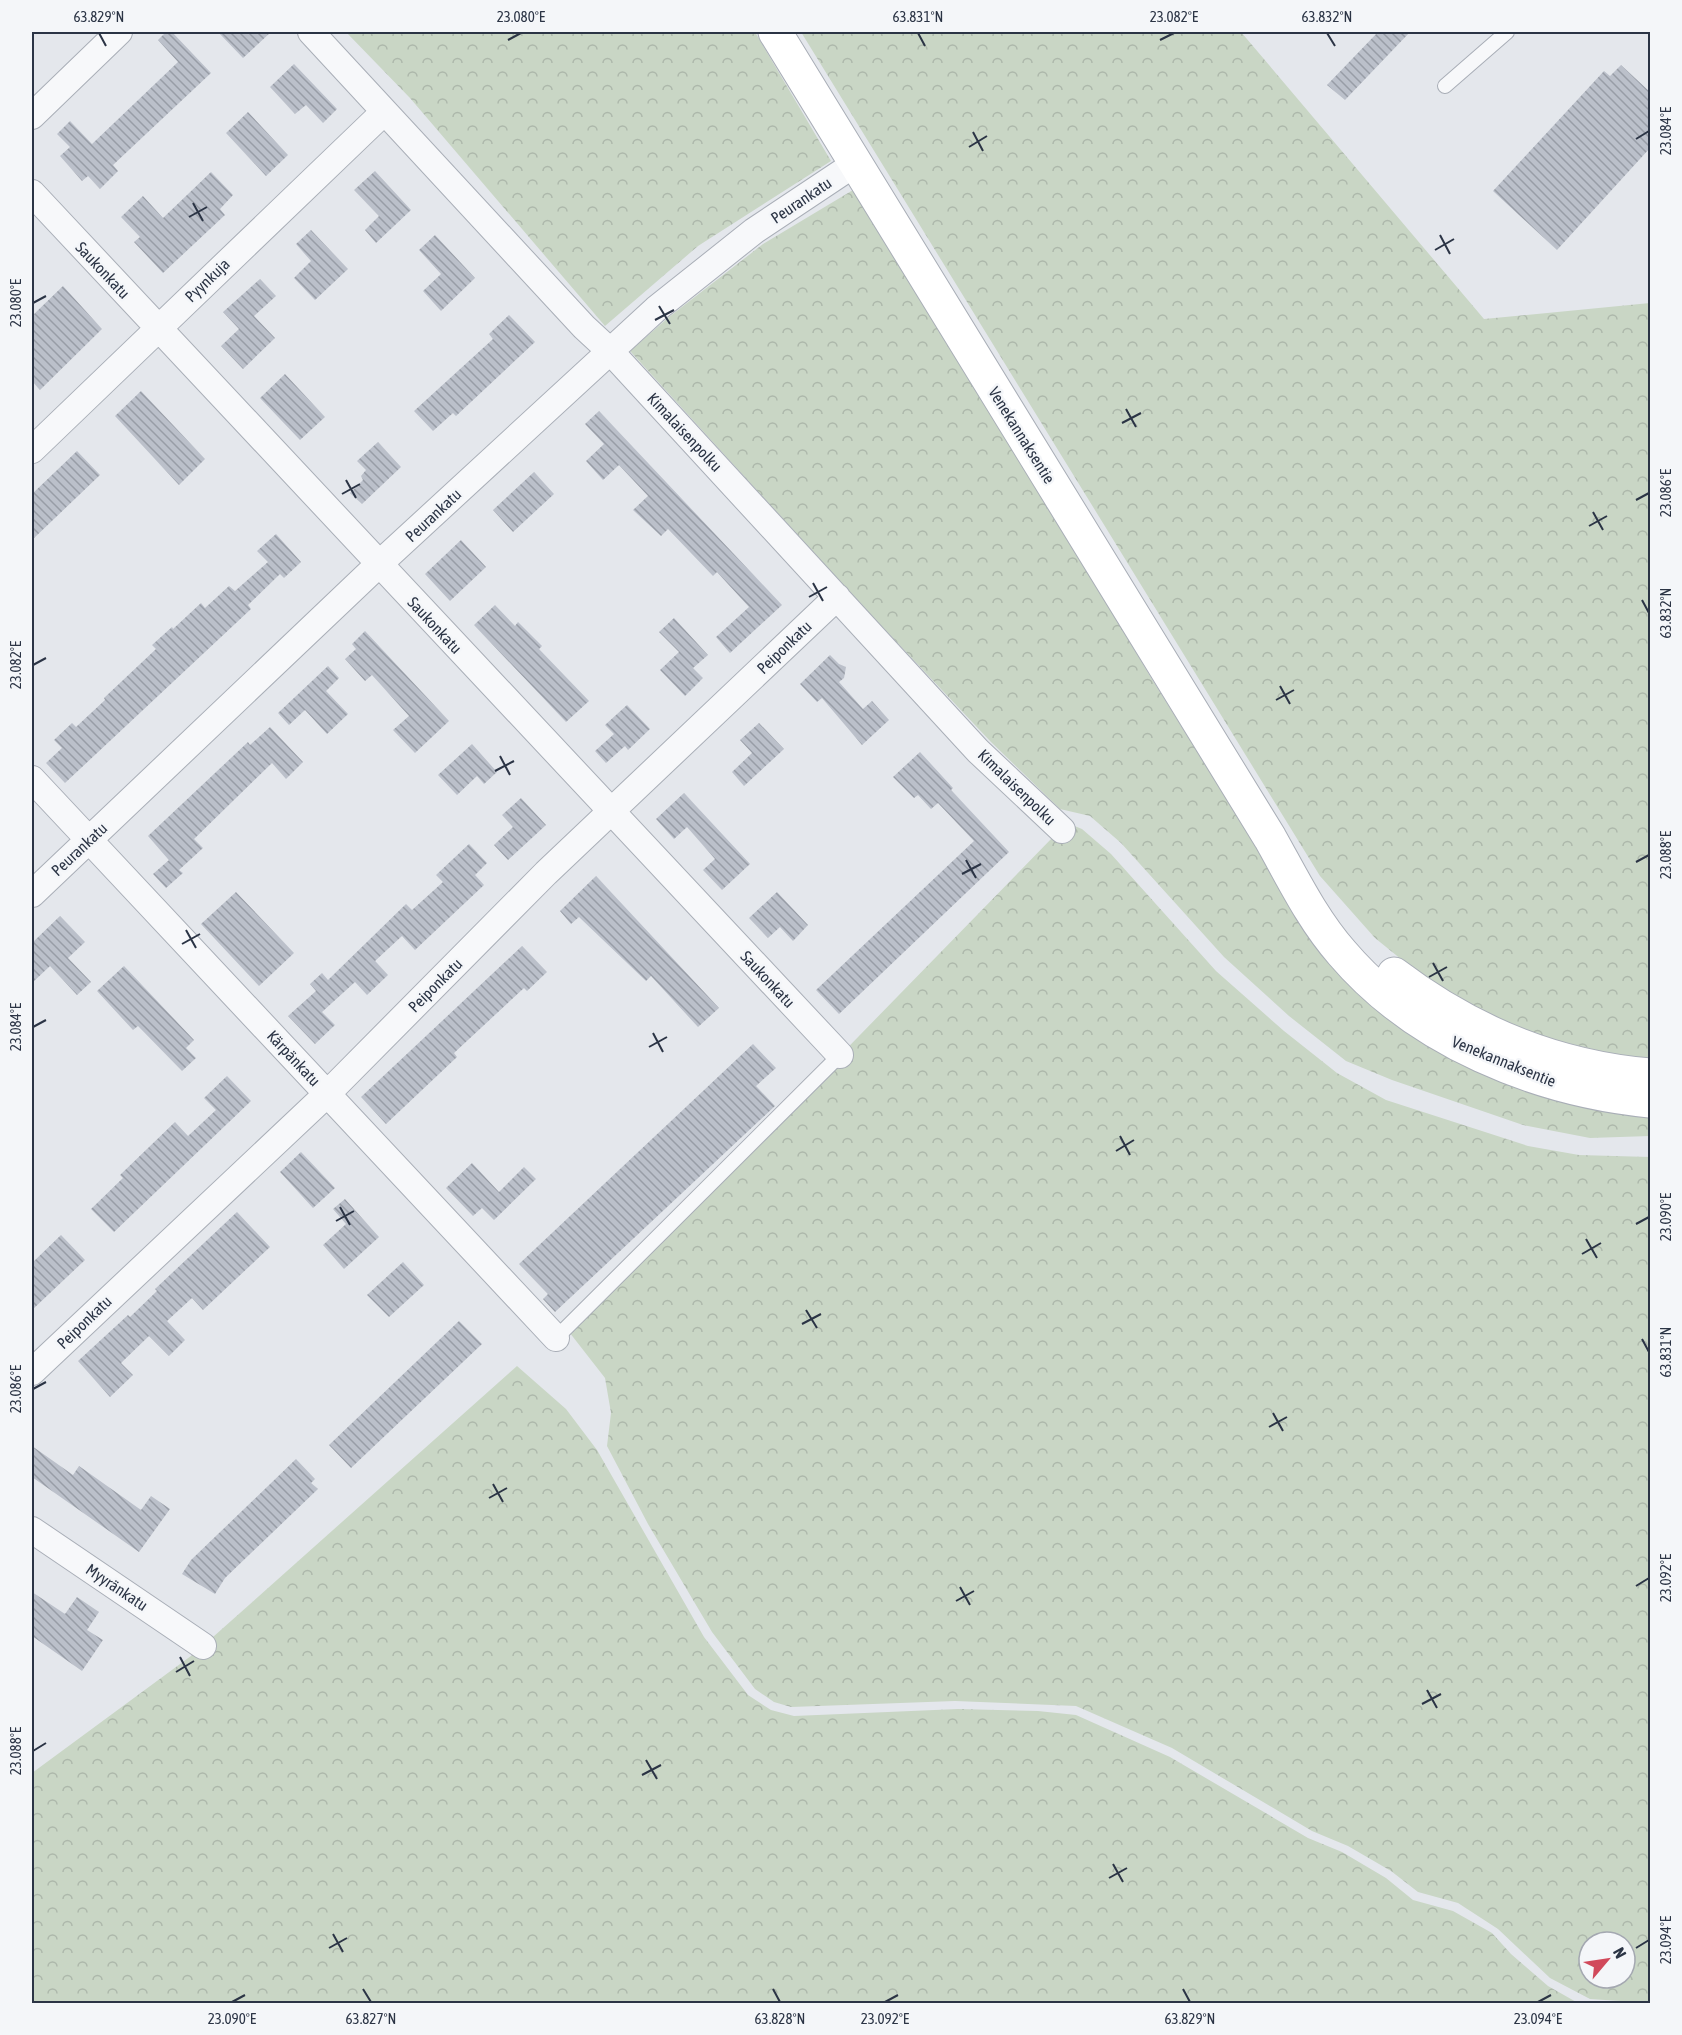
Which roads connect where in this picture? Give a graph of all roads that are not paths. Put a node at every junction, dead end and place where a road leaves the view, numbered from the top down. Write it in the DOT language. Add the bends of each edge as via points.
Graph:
graph roads {
  1 [pos="119,32"];
  2 [pos="311,32"];
  3 [pos="775,32"];
  4 [pos="1507,32"];
  5 [pos="1445,86"];
  6 [pos="384,112"];
  7 [pos="32,116"];
  8 [pos="856,163"];
  9 [pos="32,193"];
  10 [pos="157,327"];
  11 [pos="611,352"];
  12 [pos="32,450"];
  13 [pos="378,566"];
  14 [pos="837,597"];
  15 [pos="32,779"];
  16 [pos="611,812"];
  17 [pos="1062,830"];
  18 [pos="1270,838"];
  19 [pos="89,840"];
  20 [pos="32,894"];
  21 [pos="840,1055"];
  22 [pos="1650,1075"];
  23 [pos="327,1094"];
  24 [pos="1650,1101"];
  25 [pos="556,1338"];
  26 [pos="32,1372"];
  27 [pos="32,1530"];
  28 [pos="203,1646"];
  1 -- 7 [label="street"];
  2 -- 6 [label="street, Kimalaisenpolku"];
  3 -- 8 [label="street, Venekannaksentie"];
  4 -- 5 [label="lane"];
  6 -- 10 [label="street, Pyynkuja"];
  6 -- 11 [label="street, Kimalaisenpolku"];
  8 -- 11 [label="street, Peurankatu" via="754,231 656,309"];
  8 -- 18 [label="street, Venekannaksentie"];
  9 -- 10 [label="street, Saukonkatu"];
  10 -- 12 [label="street, Pyynkuja"];
  10 -- 13 [label="street, Saukonkatu"];
  11 -- 13 [label="street, Peurankatu"];
  11 -- 14 [label="street, Kimalaisenpolku"];
  13 -- 16 [label="street, Saukonkatu"];
  13 -- 19 [label="street, Peurankatu"];
  14 -- 16 [label="street, Peiponkatu"];
  14 -- 17 [label="street, Kimalaisenpolku" via="978,751"];
  15 -- 19 [label="street, Kärpänkatu"];
  16 -- 21 [label="street, Saukonkatu"];
  16 -- 23 [label="street, Peiponkatu"];
  18 -- 22 [label="street, Venekannaksentie" via="1362,947 1442,1008 1506,1040 1557,1058"];
  18 -- 24 [label="street, Venekannaksentie" via="1310,909 1342,953 1375,986 1422,1023 1470,1051 1535,1076 1600,1095"];
  19 -- 20 [label="street, Peurankatu"];
  19 -- 23 [label="street, Kärpänkatu"];
  21 -- 25 [label="lane"];
  23 -- 25 [label="street, Kärpänkatu"];
  23 -- 26 [label="street, Peiponkatu"];
  27 -- 28 [label="street, Myyränkatu"];
}
